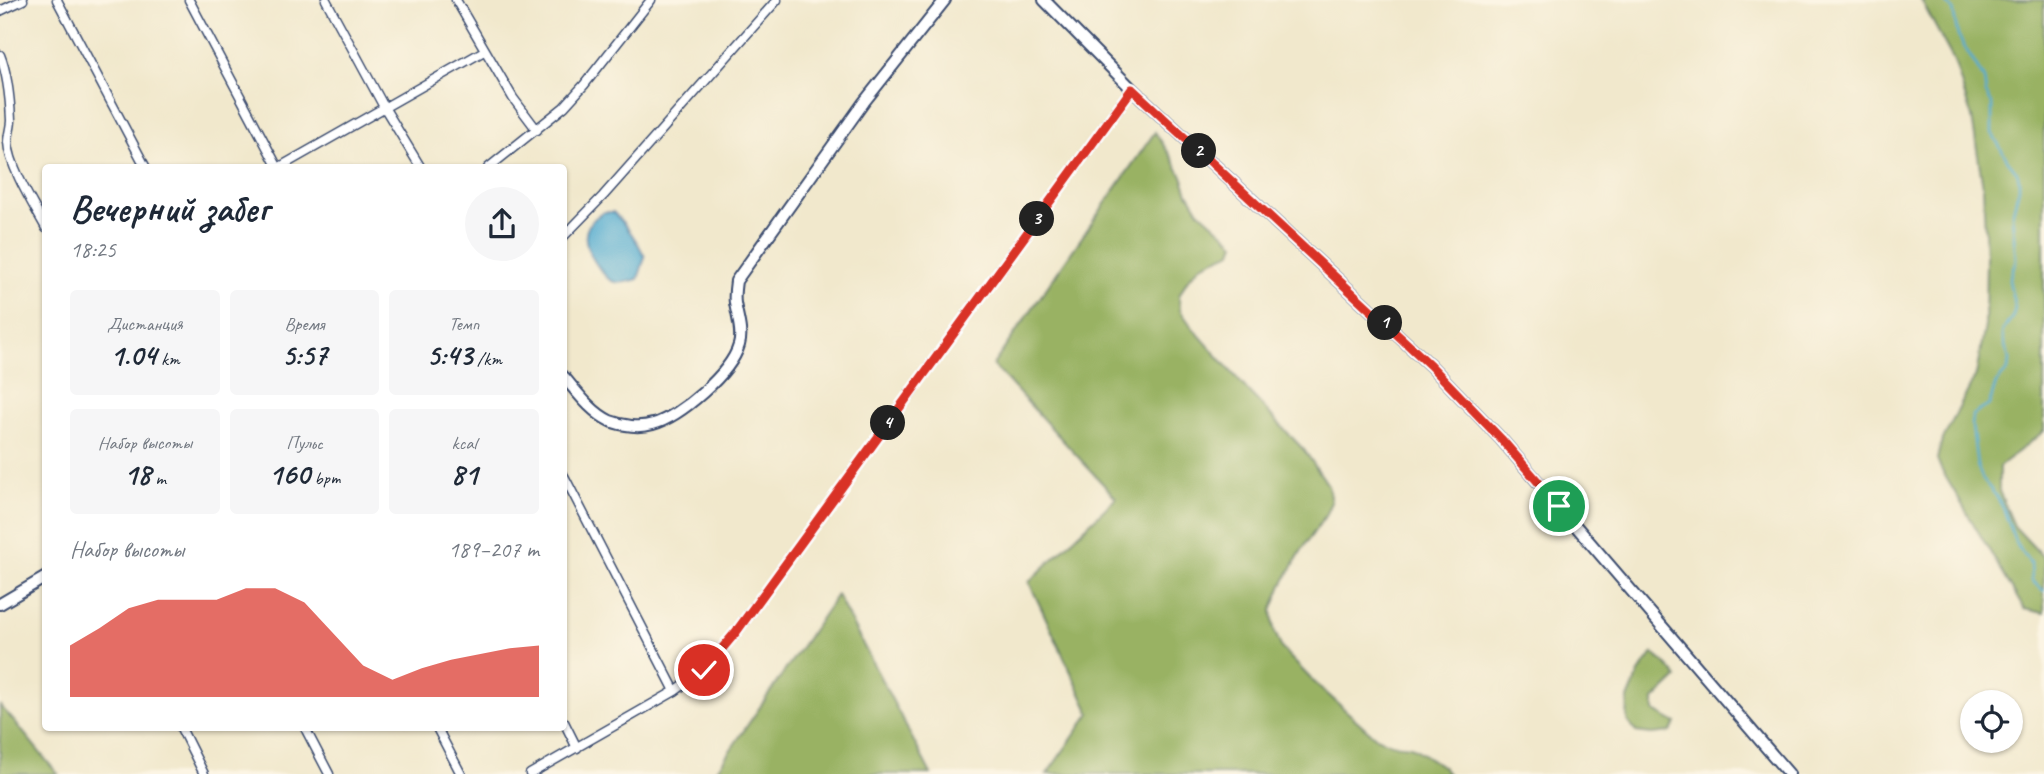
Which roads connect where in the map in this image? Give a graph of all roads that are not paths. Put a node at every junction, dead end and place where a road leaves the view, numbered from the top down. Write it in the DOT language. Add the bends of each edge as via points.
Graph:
graph roads {
  1 [pos="23,0"];
  2 [pos="57,0"];
  3 [pos="189,0"];
  4 [pos="326,0"];
  5 [pos="456,0"];
  6 [pos="651,0"];
  7 [pos="777,0"];
  8 [pos="945,0"];
  9 [pos="1044,0"];
  10 [pos="0,11"];
  11 [pos="484,51"];
  12 [pos="0,55"];
  13 [pos="1132,89"];
  14 [pos="384,107"];
  15 [pos="537,130"];
  16 [pos="144,164"];
  17 [pos="276,164"];
  18 [pos="285,164"];
  19 [pos="419,164"];
  20 [pos="493,164"];
  21 [pos="42,220"];
  22 [pos="567,233"];
  23 [pos="567,380"];
  24 [pos="567,482"];
  25 [pos="42,579"];
  26 [pos="0,604"];
  27 [pos="675,691"];
  28 [pos="567,728"];
  29 [pos="182,731"];
  30 [pos="307,731"];
  31 [pos="439,731"];
  32 [pos="577,748"];
  33 [pos="204,774"];
  34 [pos="329,774"];
  35 [pos="461,774"];
  36 [pos="530,774"];
  37 [pos="1789,774"];
  1 -- 10 [label="street"];
  2 -- 16 [label="street"];
  3 -- 17 [label="street"];
  4 -- 14 [label="street"];
  5 -- 11 [label="street"];
  6 -- 15 [label="street" via="584,85"];
  7 -- 22 [label="street"];
  8 -- 23 [label="street" via="864,102 736,281 739,345 718,377 671,416 631,426 610,421 594,410"];
  9 -- 13 [label="street"];
  11 -- 14 [label="street"];
  11 -- 15 [label="street"];
  12 -- 21 [label="street" via="10,105 10,157"];
  13 -- 27 [label="street" via="736,632 704,670"];
  13 -- 37 [label="street" via="1430,365 1501,439"];
  14 -- 18 [label="street"];
  14 -- 19 [label="street"];
  15 -- 20 [label="street"];
  24 -- 27 [label="street"];
  25 -- 26 [label="street"];
  27 -- 32 [label="street"];
  28 -- 32 [label="street"];
  29 -- 33 [label="street"];
  30 -- 34 [label="street"];
  31 -- 35 [label="street"];
  32 -- 36 [label="street"];
}
